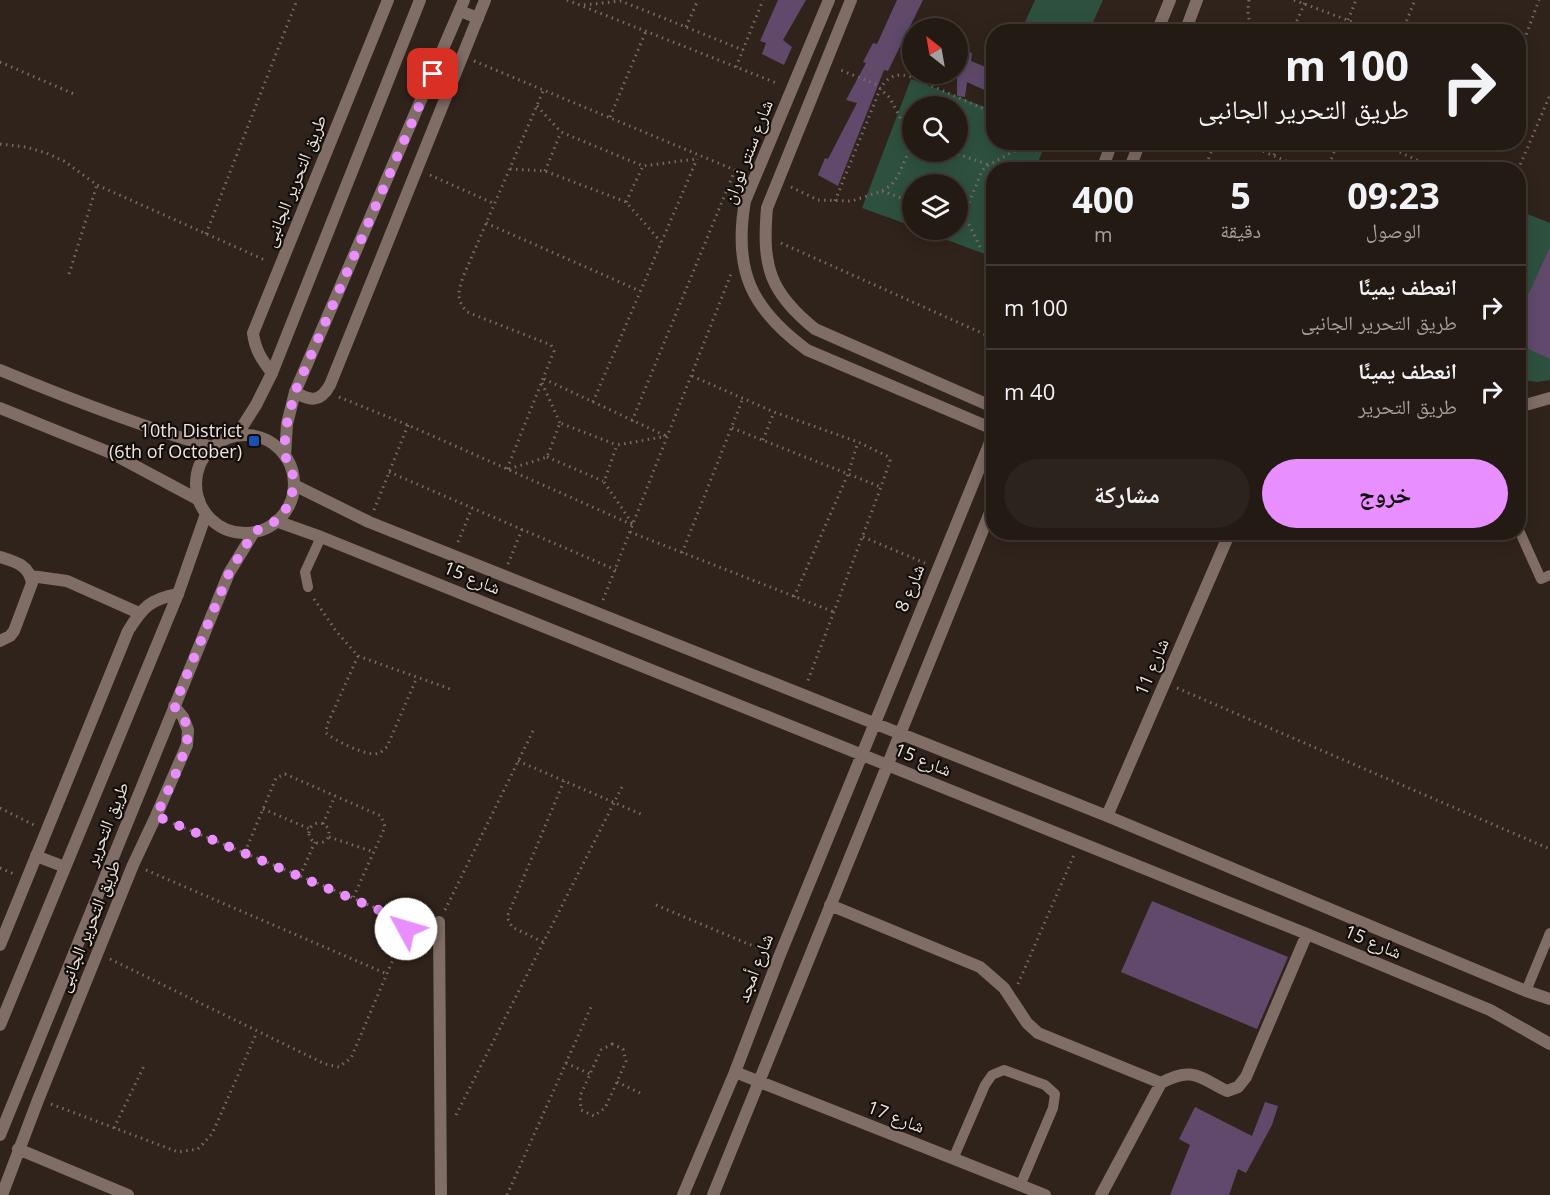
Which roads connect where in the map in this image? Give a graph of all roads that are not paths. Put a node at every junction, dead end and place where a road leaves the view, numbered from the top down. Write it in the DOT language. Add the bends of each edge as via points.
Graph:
graph roads {
  1 [pos="388,0"];
  2 [pos="420,0"];
  3 [pos="486,0"];
  4 [pos="829,0"];
  5 [pos="850,0"];
  6 [pos="1170,0"];
  7 [pos="1197,0"];
  8 [pos="462,5"];
  9 [pos="478,18"];
  10 [pos="1160,24"];
  11 [pos="1188,24"];
  12 [pos="0,370"];
  13 [pos="272,373"];
  14 [pos="295,392"];
  15 [pos="1550,398"];
  16 [pos="986,404"];
  17 [pos="1526,404"];
  18 [pos="0,408"];
  19 [pos="986,426"];
  20 [pos="237,435"];
  21 [pos="212,447"];
  22 [pos="986,452"];
  23 [pos="285,456"];
  24 [pos="294,485"];
  25 [pos="199,500"];
  26 [pos="206,514"];
  27 [pos="276,521"];
  28 [pos="986,522"];
  29 [pos="254,532"];
  30 [pos="321,537"];
  31 [pos="1227,540"];
  32 [pos="1523,540"];
  33 [pos="0,557"];
  34 [pos="1550,575"];
  35 [pos="31,576"];
  36 [pos="308,587"];
  37 [pos="178,594"];
  38 [pos="139,613"];
  39 [pos="0,641"];
  40 [pos="174,706"];
  41 [pos="875,723"];
  42 [pos="900,733"];
  43 [pos="862,754"];
  44 [pos="887,765"];
  45 [pos="1107,816"];
  46 [pos="36,856"];
  47 [pos="65,867"];
  48 [pos="830,905"];
  49 [pos="439,922"];
  50 [pos="1550,933"];
  51 [pos="1306,934"];
  52 [pos="0,945"];
  53 [pos="1526,992"];
  54 [pos="1550,999"];
  55 [pos="0,1025"];
  56 [pos="1550,1044"];
  57 [pos="735,1072"];
  58 [pos="760,1083"];
  59 [pos="1161,1083"];
  60 [pos="0,1135"];
  61 [pos="18,1149"];
  62 [pos="953,1159"];
  63 [pos="1020,1186"];
  64 [pos="2,1195"];
  65 [pos="128,1195"];
  66 [pos="441,1195"];
  67 [pos="683,1195"];
  68 [pos="713,1195"];
  69 [pos="1045,1195"];
  70 [pos="1101,1195"];
  1 -- 13 [label="street, طريق التحرير الجانبى" via="253,333 255,347"];
  2 -- 13 [label="street"];
  3 -- 9 [label="street"];
  4 -- 19 [label="street, شارع سنتر نوران" via="745,201 741,250 748,280 762,308 782,332 807,350"];
  5 -- 16 [label="street" via="767,208 767,265 794,312 815,329"];
  6 -- 10 [label="street"];
  7 -- 11 [label="street"];
  8 -- 9 [label="street"];
  8 -- 14 [label="street"];
  9 -- 14 [label="street" via="326,392 307,399"];
  12 -- 21 [label="street" via="95,409"];
  13 -- 20 [label="street"];
  14 -- 23 [label="street" via="287,423"];
  15 -- 17 [label="street"];
  18 -- 25 [label="street" via="111,453"];
  20 -- 21 [label="street"];
  20 -- 23 [label="street" via="259,437"];
  21 -- 25 [label="street" via="197,471"];
  22 -- 41 [label="street, شارع 8"];
  23 -- 24 [label="street"];
  24 -- 27 [label="street" via="289,505"];
  24 -- 41 [label="street, شارع 15" via="369,522"];
  25 -- 26 [label="street"];
  26 -- 29 [label="street" via="228,530"];
  26 -- 37 [label="street, طريق التحرير"];
  27 -- 29 [label="street"];
  27 -- 30 [label="street, شارع 15"];
  28 -- 42 [label="street"];
  29 -- 40 [label="street, طريق التحرير" via="229,573"];
  30 -- 36 [label="lane" via="305,572"];
  30 -- 43 [label="street, شارع 15"];
  31 -- 45 [label="street, شارع 11"];
  32 -- 34 [label="lane" via="1541,579"];
  33 -- 35 [label="street" via="20,564"];
  35 -- 38 [label="street" via="67,580"];
  35 -- 39 [label="street" via="31,590 14,631"];
  37 -- 38 [label="street" via="150,603"];
  37 -- 47 [label="street, طريق التحرير"];
  38 -- 46 [label="street" via="128,631"];
  40 -- 60 [label="street, طريق التحرير"];
  40 -- 61 [label="street, طريق التحرير الجانبى" via="188,730 187,745"];
  41 -- 42 [label="street, شارع 15"];
  41 -- 43 [label="street, شارع 8"];
  42 -- 44 [label="street"];
  42 -- 45 [label="street, شارع 15"];
  43 -- 44 [label="street, شارع 15"];
  43 -- 57 [label="street, شارع أمجد"];
  44 -- 48 [label="street"];
  44 -- 51 [label="street, شارع 15"];
  45 -- 53 [label="street, شارع 15"];
  46 -- 47 [label="street"];
  46 -- 52 [label="street"];
  47 -- 55 [label="street, طريق التحرير"];
  48 -- 58 [label="street"];
  48 -- 59 [label="street" via="980,967 994,978 1038,1034"];
  49 -- 66 [label="street"];
  50 -- 53 [label="lane"];
  51 -- 56 [label="street, شارع 15" via="1490,1011"];
  51 -- 59 [label="street" via="1246,1077 1238,1087 1227,1091 1190,1073"];
  53 -- 54 [label="street, شارع 15"];
  57 -- 58 [label="street, شارع 17"];
  57 -- 67 [label="street, شارع أمجد"];
  58 -- 62 [label="street, شارع 17"];
  58 -- 68 [label="street"];
  59 -- 70 [label="street"];
  61 -- 64 [label="street, طريق التحرير الجانبى"];
  61 -- 65 [label="street"];
  62 -- 63 [label="street, شارع 17"];
  62 -- 63 [label="lane" via="992,1075 1004,1070 1045,1085 1055,1094 1053,1108"];
  63 -- 69 [label="street, شارع 17"];
}
